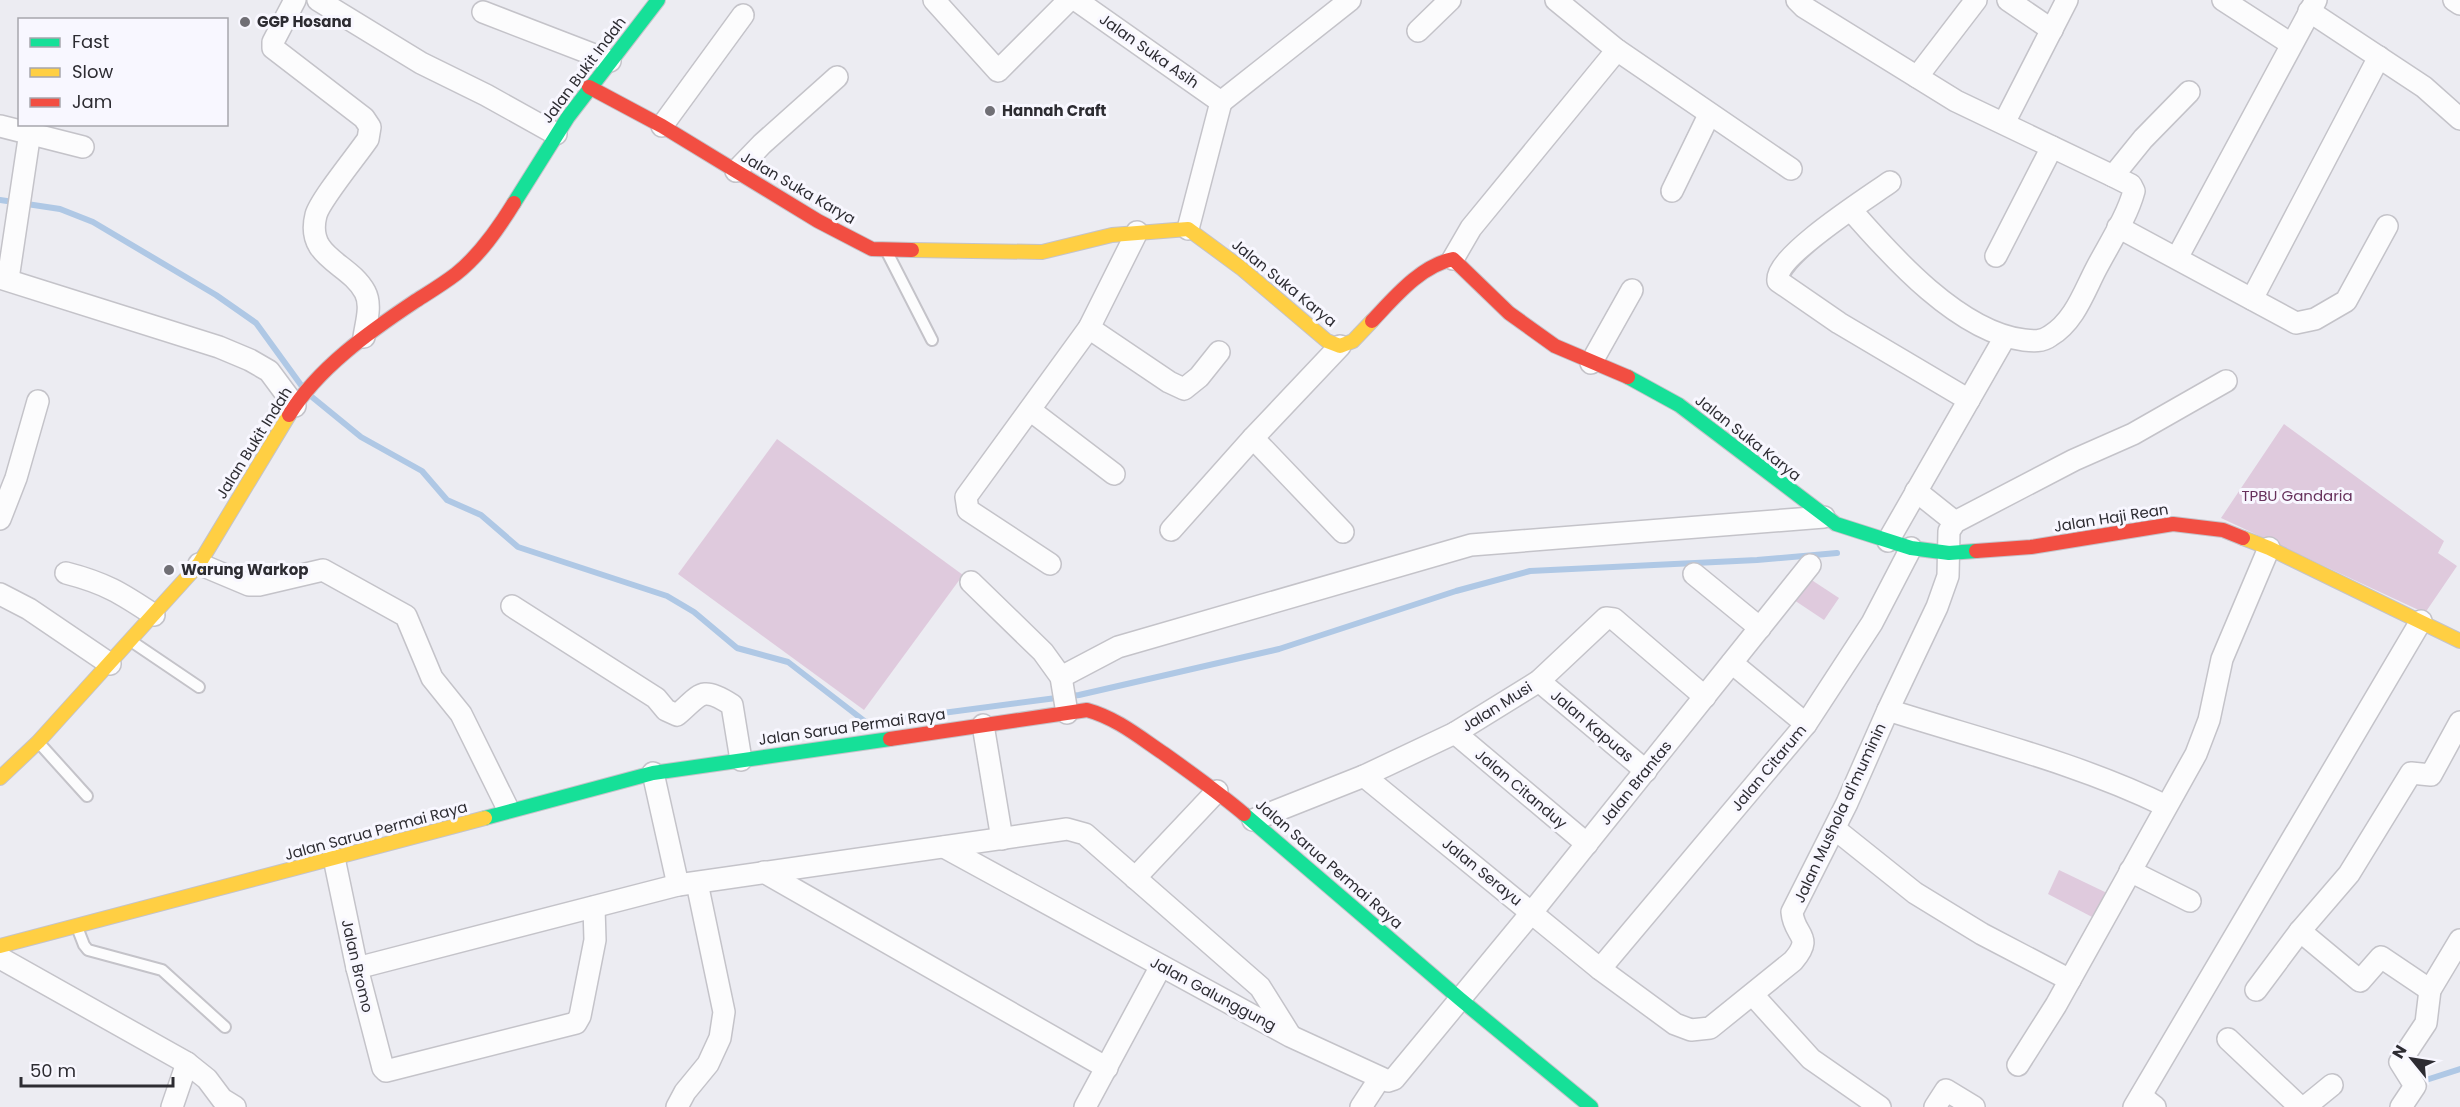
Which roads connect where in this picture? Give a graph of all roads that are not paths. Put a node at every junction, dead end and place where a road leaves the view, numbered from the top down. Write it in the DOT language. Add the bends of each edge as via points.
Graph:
graph roads {
  1 [pos="295,0"];
  2 [pos="318,0"];
  3 [pos="658,0"];
  4 [pos="934,0"];
  5 [pos="1070,0"];
  6 [pos="1077,0"];
  7 [pos="1350,0"];
  8 [pos="1556,0"];
  9 [pos="1797,0"];
  10 [pos="1976,0"];
  11 [pos="2008,0"];
  12 [pos="2067,0"];
  13 [pos="2454,0"];
  14 [pos="1446,1"];
  15 [pos="2227,1"];
  16 [pos="2460,4"];
  17 [pos="2312,5"];
  18 [pos="483,12"];
  19 [pos="743,15"];
  20 [pos="2052,30"];
  21 [pos="1418,31"];
  22 [pos="2291,44"];
  23 [pos="1617,50"];
  24 [pos="2379,57"];
  25 [pos="610,61"];
  26 [pos="837,77"];
  27 [pos="1917,77"];
  28 [pos="589,87"];
  29 [pos="2189,92"];
  30 [pos="1221,102"];
  31 [pos="1709,115"];
  32 [pos="2460,119"];
  33 [pos="2004,123"];
  34 [pos="0,126"];
  35 [pos="662,126"];
  36 [pos="30,132"];
  37 [pos="556,134"];
  38 [pos="83,147"];
  39 [pos="2052,147"];
  40 [pos="1791,169"];
  41 [pos="736,171"];
  42 [pos="2114,176"];
  43 [pos="1890,182"];
  44 [pos="1672,191"];
  45 [pos="1851,210"];
  46 [pos="2387,226"];
  47 [pos="2118,227"];
  48 [pos="1188,229"];
  49 [pos="1137,232"];
  50 [pos="885,249"];
  51 [pos="1996,256"];
  52 [pos="2177,258"];
  53 [pos="1453,259"];
  54 [pos="4,278"];
  55 [pos="1632,290"];
  56 [pos="2252,299"];
  57 [pos="1089,328"];
  58 [pos="364,337"];
  59 [pos="2005,338"];
  60 [pos="932,340"];
  61 [pos="1340,346"];
  62 [pos="1219,352"];
  63 [pos="1591,363"];
  64 [pos="2226,381"];
  65 [pos="304,395"];
  66 [pos="1969,400"];
  67 [pos="38,401"];
  68 [pos="1030,410"];
  69 [pos="1253,438"];
  70 [pos="1114,474"];
  71 [pos="1916,491"];
  72 [pos="1824,517"];
  73 [pos="0,519"];
  74 [pos="1954,522"];
  75 [pos="1171,530"];
  76 [pos="1343,532"];
  77 [pos="1888,541"];
  78 [pos="1911,548"];
  79 [pos="2268,548"];
  80 [pos="1949,554"];
  81 [pos="199,564"];
  82 [pos="1050,564"];
  83 [pos="1810,565"];
  84 [pos="66,573"];
  85 [pos="1694,574"];
  86 [pos="971,582"];
  87 [pos="0,594"];
  88 [pos="512,606"];
  89 [pos="154,615"];
  90 [pos="2421,621"];
  91 [pos="1760,628"];
  92 [pos="131,641"];
  93 [pos="2460,641"];
  94 [pos="1732,663"];
  95 [pos="110,664"];
  96 [pos="1539,681"];
  97 [pos="198,687"];
  98 [pos="1064,696"];
  99 [pos="1705,697"];
  100 [pos="1888,710"];
  101 [pos="2460,722"];
  102 [pos="1806,724"];
  103 [pos="983,725"];
  104 [pos="1455,733"];
  105 [pos="38,742"];
  106 [pos="741,760"];
  107 [pos="1646,771"];
  108 [pos="653,773"];
  109 [pos="1364,776"];
  110 [pos="0,778"];
  111 [pos="1217,791"];
  112 [pos="87,796"];
  113 [pos="2166,806"];
  114 [pos="508,810"];
  115 [pos="1253,820"];
  116 [pos="1834,829"];
  117 [pos="1002,839"];
  118 [pos="1587,844"];
  119 [pos="944,847"];
  120 [pos="334,858"];
  121 [pos="2130,871"];
  122 [pos="764,872"];
  123 [pos="1135,878"];
  124 [pos="687,884"];
  125 [pos="2190,901"];
  126 [pos="594,908"];
  127 [pos="1532,912"];
  128 [pos="77,927"];
  129 [pos="2300,931"];
  130 [pos="2460,940"];
  131 [pos="0,946"];
  132 [pos="0,958"];
  133 [pos="1161,966"];
  134 [pos="357,968"];
  135 [pos="1600,969"];
  136 [pos="2070,980"];
  137 [pos="2256,990"];
  138 [pos="2430,990"];
  139 [pos="1753,995"];
  140 [pos="1460,999"];
  141 [pos="225,1026"];
  142 [pos="1290,1036"];
  143 [pos="2228,1039"];
  144 [pos="187,1063"];
  145 [pos="2018,1065"];
  146 [pos="1107,1068"];
  147 [pos="1380,1078"];
  148 [pos="2332,1085"];
  149 [pos="213,1099"];
  150 [pos="2143,1103"];
  151 [pos="172,1107"];
  152 [pos="235,1107"];
  153 [pos="678,1107"];
  154 [pos="1085,1107"];
  155 [pos="1361,1107"];
  156 [pos="1591,1107"];
  157 [pos="1880,1107"];
  158 [pos="1935,1107"];
  159 [pos="1974,1107"];
  160 [pos="2300,1107"];
  161 [pos="2305,1107"];
  162 [pos="2401,1107"];
  1 -- 58 [label="street" via="273,48 364,118 370,127 368,139 316,213 314,233 320,249 365,292 369,306"];
  2 -- 37 [label="street" via="421,63"];
  3 -- 25 [label="street, Jalan Bukit Indah"];
  4 -- 5 [label="street" via="998,71"];
  6 -- 30 [label="street, Jalan Suka Asih"];
  7 -- 30 [label="street"];
  8 -- 23 [label="street"];
  9 -- 27 [label="street"];
  10 -- 27 [label="street"];
  11 -- 20 [label="street"];
  12 -- 20 [label="street"];
  13 -- 16 [label="street"];
  14 -- 21 [label="street"];
  15 -- 22 [label="street"];
  17 -- 22 [label="street"];
  17 -- 24 [label="street"];
  18 -- 25 [label="street"];
  19 -- 35 [label="street"];
  20 -- 33 [label="street"];
  22 -- 52 [label="street"];
  23 -- 31 [label="street"];
  23 -- 53 [label="street" via="1471,228"];
  24 -- 32 [label="street" via="2424,87"];
  24 -- 56 [label="street"];
  25 -- 28 [label="street, Jalan Bukit Indah"];
  26 -- 41 [label="street"];
  27 -- 33 [label="street"];
  28 -- 35 [label="street, Jalan Suka Karya"];
  28 -- 37 [label="street, Jalan Bukit Indah"];
  29 -- 42 [label="street" via="2143,139"];
  30 -- 48 [label="street"];
  31 -- 40 [label="street"];
  31 -- 44 [label="street"];
  33 -- 39 [label="street"];
  34 -- 36 [label="street"];
  35 -- 41 [label="street, Jalan Suka Karya"];
  36 -- 38 [label="street"];
  36 -- 54 [label="street"];
  37 -- 58 [label="street, Jalan Bukit Indah" via="500,226 462,269"];
  39 -- 42 [label="street"];
  39 -- 51 [label="street"];
  41 -- 50 [label="street, Jalan Suka Karya" via="818,221 872,249"];
  42 -- 47 [label="street" via="2134,191"];
  43 -- 45 [label="street"];
  45 -- 59 [label="street" via="1934,294"];
  45 -- 66 [label="street" via="1798,249 1779,272 1778,281"];
  46 -- 56 [label="street" via="2346,301 2315,319 2296,323"];
  47 -- 52 [label="street"];
  47 -- 59 [label="street" via="2074,313 2059,329 2037,341"];
  48 -- 49 [label="street, Jalan Suka Karya"];
  48 -- 61 [label="street, Jalan Suka Karya" via="1327,341"];
  49 -- 50 [label="street, Jalan Suka Karya" via="1042,252"];
  49 -- 57 [label="street"];
  50 -- 60 [label="lane"];
  52 -- 56 [label="street"];
  53 -- 61 [label="street, Jalan Suka Karya" via="1444,259 1423,272 1353,340"];
  53 -- 63 [label="street, Jalan Suka Karya" via="1509,313 1555,346"];
  54 -- 65 [label="street" via="219,347 250,360"];
  55 -- 63 [label="street"];
  57 -- 62 [label="street" via="1184,389"];
  57 -- 68 [label="street"];
  58 -- 65 [label="street, Jalan Bukit Indah"];
  59 -- 66 [label="street"];
  61 -- 69 [label="street"];
  63 -- 72 [label="street, Jalan Suka Karya" via="1618,372 1679,405"];
  64 -- 74 [label="street" via="2133,434"];
  65 -- 81 [label="street, Jalan Bukit Indah"];
  66 -- 71 [label="street"];
  67 -- 73 [label="street"];
  68 -- 70 [label="street"];
  68 -- 82 [label="street" via="966,497 966,504 968,510"];
  69 -- 75 [label="street"];
  69 -- 76 [label="street"];
  71 -- 74 [label="street"];
  71 -- 77 [label="street"];
  72 -- 77 [label="street, Jalan Suka Karya"];
  72 -- 98 [label="street" via="1471,545 1118,647"];
  74 -- 80 [label="street, Jalan Mushola al'muminin" via="1949,531"];
  77 -- 78 [label="street, Jalan Haji Rean"];
  78 -- 80 [label="street, Jalan Haji Rean"];
  78 -- 102 [label="street, Jalan Citarum" via="1872,623"];
  79 -- 80 [label="street, Jalan Haji Rean" via="2223,530 2173,524 2031,547"];
  79 -- 90 [label="street, Jalan Haji Rean"];
  79 -- 113 [label="street" via="2222,659 2209,720 2196,754"];
  80 -- 100 [label="street, Jalan Mushola al'muminin" via="1944,591"];
  81 -- 89 [label="street, Jalan Bukit Indah"];
  81 -- 114 [label="street" via="249,585 323,570 406,616 432,678 461,714"];
  83 -- 91 [label="street, Jalan Brantas"];
  84 -- 89 [label="street" via="98,581"];
  85 -- 91 [label="street"];
  86 -- 98 [label="street" via="1043,652"];
  87 -- 95 [label="street"];
  88 -- 106 [label="street" via="656,698 672,713 677,715 699,694 732,705"];
  89 -- 92 [label="street, Jalan Bukit Indah"];
  90 -- 93 [label="street, Jalan Haji Rean"];
  90 -- 150 [label="street"];
  91 -- 94 [label="street, Jalan Brantas"];
  92 -- 95 [label="street, Jalan Bukit Indah"];
  92 -- 97 [label="lane"];
  94 -- 99 [label="street, Jalan Brantas"];
  94 -- 102 [label="street"];
  95 -- 105 [label="street, Jalan Bukit Indah"];
  96 -- 99 [label="street, Jalan Musi" via="1606,618 1614,619"];
  96 -- 104 [label="street, Jalan Musi"];
  96 -- 107 [label="street, Jalan Kapuas"];
  98 -- 103 [label="street, Jalan Sarua Permai Raya"];
  98 -- 111 [label="street, Jalan Sarua Permai Raya" via="1125,726"];
  99 -- 107 [label="street, Jalan Brantas"];
  100 -- 113 [label="street" via="2081,769"];
  100 -- 116 [label="street, Jalan Mushola al'muminin"];
  101 -- 129 [label="street" via="2431,775 2411,773 2349,874"];
  102 -- 135 [label="street, Jalan Citarum"];
  103 -- 106 [label="street, Jalan Sarua Permai Raya"];
  103 -- 117 [label="street"];
  104 -- 109 [label="street, Jalan Musi"];
  104 -- 118 [label="street, Jalan Citanduy"];
  105 -- 110 [label="street, Jalan Bukit Indah"];
  105 -- 112 [label="lane"];
  106 -- 108 [label="street, Jalan Sarua Permai Raya"];
  107 -- 118 [label="street, Jalan Brantas"];
  108 -- 114 [label="street, Jalan Sarua Permai Raya"];
  108 -- 124 [label="street"];
  109 -- 115 [label="street, Jalan Musi"];
  109 -- 127 [label="street, Jalan Serayu"];
  111 -- 115 [label="street, Jalan Sarua Permai Raya"];
  111 -- 123 [label="street"];
  113 -- 121 [label="street"];
  114 -- 120 [label="street, Jalan Sarua Permai Raya"];
  115 -- 140 [label="street, Jalan Sarua Permai Raya"];
  116 -- 136 [label="street" via="1915,893"];
  116 -- 139 [label="street, Jalan Mushola al'muminin" via="1792,912 1804,940 1803,950"];
  117 -- 119 [label="street"];
  117 -- 123 [label="street" via="1077,830"];
  118 -- 127 [label="street, Jalan Brantas"];
  119 -- 122 [label="street"];
  119 -- 133 [label="street, Jalan Galunggung"];
  120 -- 128 [label="street, Jalan Sarua Permai Raya"];
  120 -- 134 [label="street, Jalan Bromo"];
  121 -- 125 [label="street"];
  121 -- 136 [label="street"];
  122 -- 124 [label="street"];
  122 -- 146 [label="street"];
  123 -- 142 [label="street" via="1260,987"];
  124 -- 126 [label="street"];
  124 -- 153 [label="street" via="724,1012 720,1038 708,1064"];
  126 -- 134 [label="street"];
  126 -- 134 [label="street, Jalan Bromo" via="595,940 576,1023 386,1071 382,1068"];
  127 -- 135 [label="street, Jalan Serayu"];
  127 -- 140 [label="street, Jalan Brantas"];
  128 -- 131 [label="street, Jalan Sarua Permai Raya"];
  128 -- 141 [label="lane" via="88,950 162,970"];
  129 -- 137 [label="street"];
  129 -- 138 [label="street" via="2360,981 2381,957"];
  130 -- 138 [label="street"];
  132 -- 144 [label="street"];
  133 -- 142 [label="street, Jalan Galunggung"];
  133 -- 146 [label="street"];
  135 -- 139 [label="street, Jalan Mushola al'muminin" via="1674,1024 1692,1030 1710,1028"];
  136 -- 145 [label="street"];
  138 -- 162 [label="street" via="2426,1023 2400,1062 2415,1086"];
  139 -- 157 [label="street" via="1811,1059"];
  140 -- 147 [label="street" via="1394,1079"];
  140 -- 156 [label="street, Jalan Sarua Permai Raya"];
  142 -- 147 [label="street, Jalan Galunggung"];
  143 -- 160 [label="street"];
  144 -- 149 [label="street" via="207,1079"];
  144 -- 151 [label="street"];
  146 -- 154 [label="street"];
  147 -- 155 [label="street"];
  148 -- 161 [label="street"];
  149 -- 152 [label="street" via="222,1099"];
  158 -- 159 [label="street" via="1946,1090"];
}
